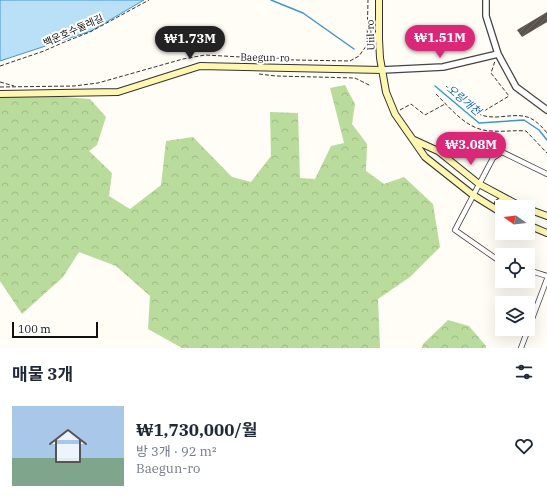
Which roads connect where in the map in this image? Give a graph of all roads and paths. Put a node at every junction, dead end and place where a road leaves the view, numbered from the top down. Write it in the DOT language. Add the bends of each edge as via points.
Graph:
graph roads {
  1 [pos="149,0"];
  2 [pos="368,0"];
  3 [pos="379,0"];
  4 [pos="486,0"];
  5 [pos="368,45"];
  6 [pos="498,54"];
  7 [pos="0,66"];
  8 [pos="382,70"];
  9 [pos="255,73"];
  10 [pos="0,82"];
  11 [pos="371,86"];
  12 [pos="446,86"];
  13 [pos="0,94"];
  14 [pos="24,94"];
  15 [pos="436,94"];
  16 [pos="445,103"];
  17 [pos="547,110"];
  18 [pos="395,114"];
  19 [pos="478,114"];
  20 [pos="547,132"];
  21 [pos="413,140"];
  22 [pos="547,153"];
  23 [pos="547,174"];
  24 [pos="479,184"];
  25 [pos="473,195"];
  26 [pos="509,200"];
  27 [pos="495,208"];
  28 [pos="535,212"];
  29 [pos="547,216"];
  30 [pos="535,228"];
  31 [pos="547,233"];
  32 [pos="495,258"];
  33 [pos="535,273"];
  34 [pos="547,278"];
  35 [pos="522,348"];
  1 -- 7 [label="path, 백운호수둘레길" via="90,32"];
  2 -- 5 [label="path"];
  3 -- 8 [label="main road, Uiil-ro"];
  4 -- 6 [label="street" via="486,16"];
  6 -- 8 [label="street" via="443,67"];
  6 -- 17 [label="street" via="516,87"];
  6 -- 19 [label="path" via="491,73 509,96"];
  8 -- 14 [label="main road, Baegun-ro" via="200,66 118,92"];
  8 -- 18 [label="main road" via="386,92"];
  9 -- 11 [label="path" via="355,78"];
  10 -- 14 [label="path" via="16,87"];
  12 -- 19 [label="path"];
  13 -- 14 [label="main road, Baegun-ro"];
  15 -- 16 [label="path"];
  16 -- 18 [label="path" via="424,115 411,104"];
  16 -- 22 [label="path" via="460,118 478,129 526,131"];
  18 -- 21 [label="main road"];
  19 -- 20 [label="path" via="489,117 530,117"];
  21 -- 24 [label="main road" via="438,150"];
  21 -- 25 [label="main road" via="425,156"];
  23 -- 24 [label="street" via="502,152 493,158"];
  24 -- 25 [label="street"];
  24 -- 26 [label="main road"];
  25 -- 27 [label="main road"];
  25 -- 32 [label="street" via="455,230"];
  28 -- 29 [label="main road"];
  30 -- 31 [label="main road"];
  33 -- 34 [label="street"];
  34 -- 35 [label="street"];
}
